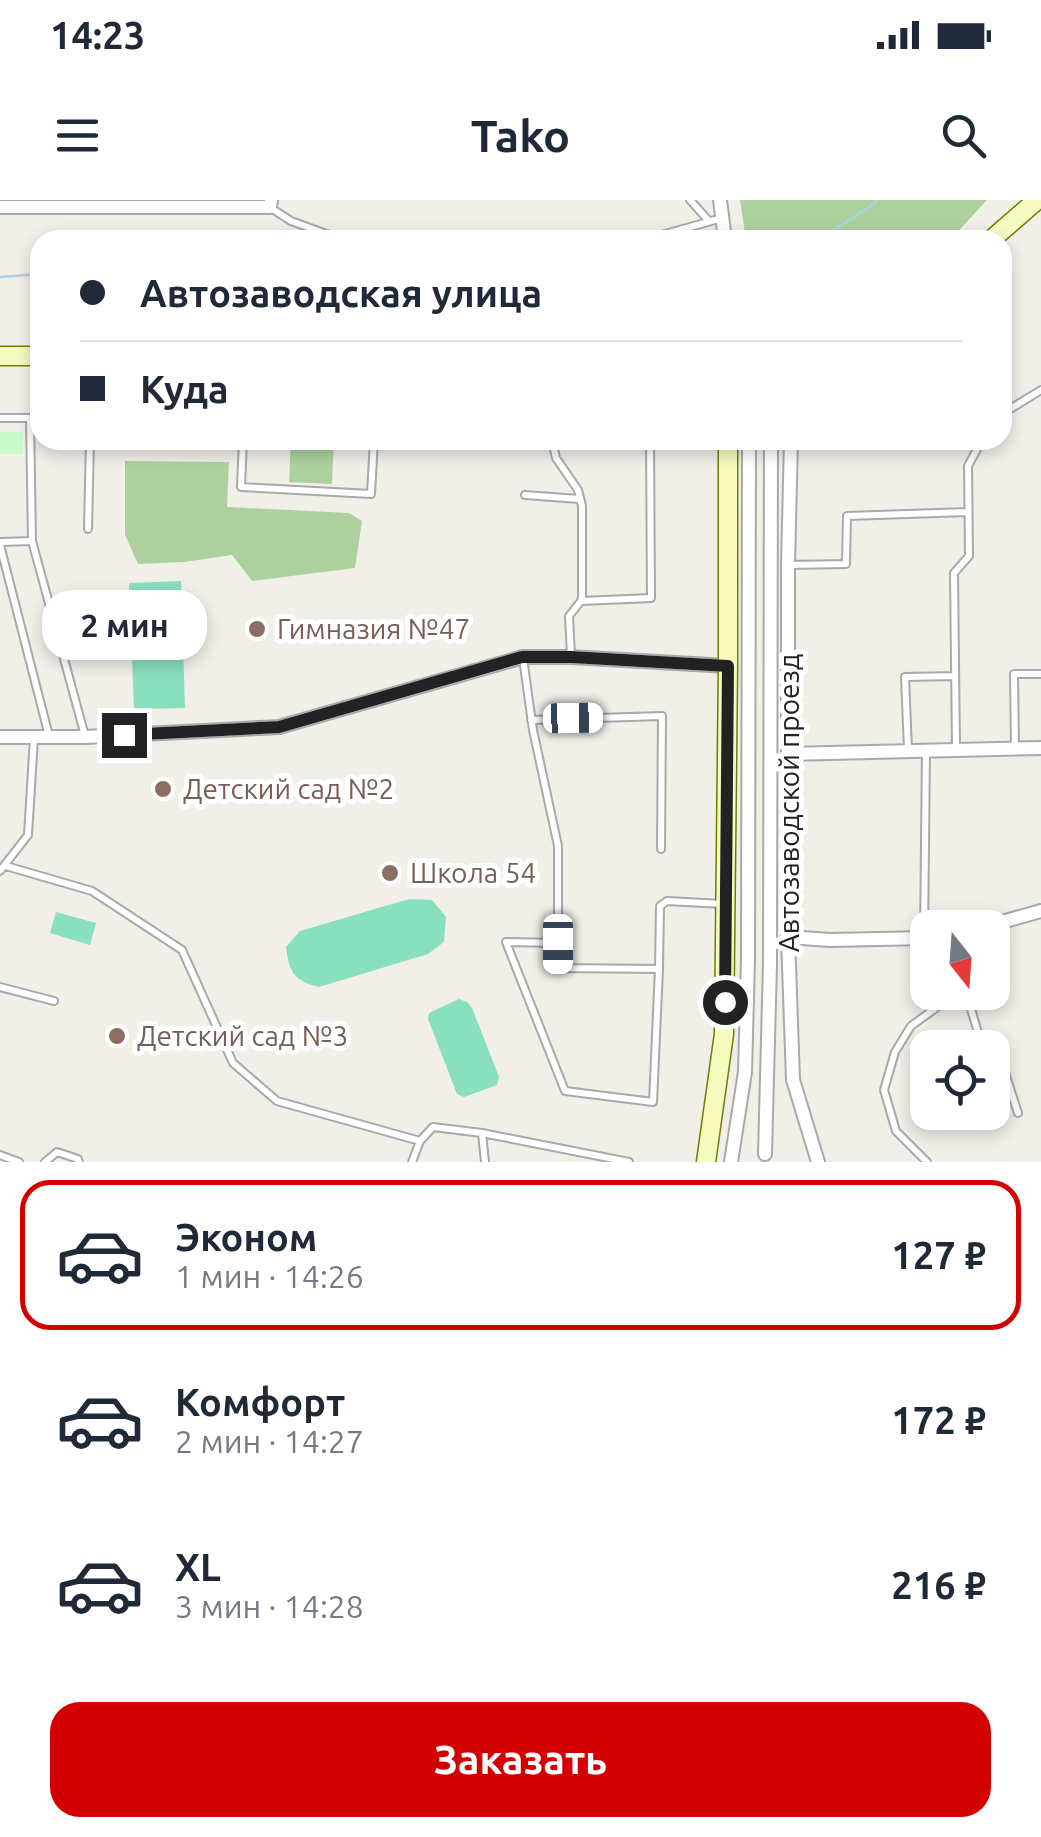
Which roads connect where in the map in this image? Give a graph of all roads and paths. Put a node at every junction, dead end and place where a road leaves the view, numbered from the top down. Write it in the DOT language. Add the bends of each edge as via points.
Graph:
graph roads {
  1 [pos="690,200"];
  2 [pos="720,200"];
  3 [pos="18,204"];
  4 [pos="270,204"];
  5 [pos="1037,206"];
  6 [pos="0,207"];
  7 [pos="723,218"];
  8 [pos="708,220"];
  9 [pos="316,230"];
  10 [pos="676,230"];
  11 [pos="724,230"];
  12 [pos="1005,230"];
  13 [pos="0,356"];
  14 [pos="30,356"];
  15 [pos="1041,390"];
  16 [pos="1012,408"];
  17 [pos="0,418"];
  18 [pos="30,418"];
  19 [pos="31,450"];
  20 [pos="90,450"];
  21 [pos="242,450"];
  22 [pos="373,450"];
  23 [pos="554,450"];
  24 [pos="650,450"];
  25 [pos="728,450"];
  26 [pos="749,450"];
  27 [pos="770,450"];
  28 [pos="791,450"];
  29 [pos="977,450"];
  30 [pos="525,494"];
  31 [pos="579,499"];
  32 [pos="968,512"];
  33 [pos="88,529"];
  34 [pos="32,541"];
  35 [pos="0,543"];
  36 [pos="788,565"];
  37 [pos="582,602"];
  38 [pos="522,657"];
  39 [pos="571,657"];
  40 [pos="728,666"];
  41 [pos="1041,674"];
  42 [pos="955,676"];
  43 [pos="532,720"];
  44 [pos="0,736"];
  45 [pos="41,736"];
  46 [pos="85,737"];
  47 [pos="1015,748"];
  48 [pos="1041,748"];
  49 [pos="956,749"];
  50 [pos="908,750"];
  51 [pos="926,750"];
  52 [pos="788,754"];
  53 [pos="661,849"];
  54 [pos="3,869"];
  55 [pos="727,904"];
  56 [pos="926,910"];
  57 [pos="1041,912"];
  58 [pos="1010,920"];
  59 [pos="788,937"];
  60 [pos="910,938"];
  61 [pos="558,944"];
  62 [pos="659,969"];
  63 [pos="0,986"];
  64 [pos="54,1001"];
  65 [pos="933,1010"];
  66 [pos="971,1010"];
  67 [pos="1018,1113"];
  68 [pos="482,1133"];
  69 [pos="420,1141"];
  70 [pos="813,1147"];
  71 [pos="765,1154"];
  72 [pos="0,1155"];
  73 [pos="19,1162"];
  74 [pos="45,1162"];
  75 [pos="79,1162"];
  76 [pos="412,1162"];
  77 [pos="485,1162"];
  78 [pos="628,1162"];
  79 [pos="706,1162"];
  80 [pos="731,1162"];
  81 [pos="810,1162"];
  82 [pos="818,1162"];
  83 [pos="927,1162"];
  1 -- 8 [label="lane"];
  2 -- 7 [label="street"];
  3 -- 4 [label="street"];
  3 -- 6 [label="street"];
  4 -- 9 [label="lane"];
  5 -- 12 [label="street"];
  7 -- 8 [label="lane"];
  7 -- 11 [label="street"];
  8 -- 10 [label="lane"];
  13 -- 14 [label="street"];
  15 -- 16 [label="lane"];
  17 -- 18 [label="lane"];
  19 -- 34 [label="lane"];
  20 -- 33 [label="lane"];
  21 -- 22 [label="lane" via="242,487 371,494"];
  23 -- 31 [label="lane"];
  24 -- 37 [label="lane" via="651,598"];
  25 -- 40 [label="street"];
  26 -- 80 [label="street" via="748,958 744,1072"];
  27 -- 71 [label="street"];
  28 -- 36 [label="street, Автозаводской проезд"];
  29 -- 32 [label="lane" via="968,466"];
  30 -- 31 [label="lane"];
  31 -- 37 [label="lane"];
  32 -- 36 [label="lane" via="847,516 846,564"];
  32 -- 42 [label="lane" via="969,556 954,574"];
  34 -- 35 [label="lane"];
  34 -- 46 [label="lane"];
  35 -- 45 [label="lane"];
  36 -- 52 [label="street, Автозаводской проезд"];
  37 -- 39 [label="lane" via="569,616"];
  38 -- 39 [label="street"];
  38 -- 43 [label="lane"];
  38 -- 46 [label="street" via="279,727"];
  39 -- 40 [label="street"];
  40 -- 55 [label="street"];
  41 -- 47 [label="lane" via="1014,674"];
  42 -- 49 [label="lane"];
  42 -- 50 [label="lane" via="905,676"];
  43 -- 53 [label="lane" via="662,716"];
  43 -- 61 [label="lane" via="558,846"];
  44 -- 45 [label="street"];
  45 -- 46 [label="street"];
  45 -- 54 [label="lane" via="28,835"];
  47 -- 48 [label="street"];
  47 -- 49 [label="street"];
  49 -- 51 [label="street"];
  50 -- 51 [label="street"];
  50 -- 52 [label="street"];
  51 -- 56 [label="lane"];
  52 -- 59 [label="street, Автозаводской проезд"];
  54 -- 69 [label="lane" via="92,891 182,950 233,1062 277,1101"];
  55 -- 62 [label="lane" via="660,906"];
  55 -- 79 [label="street" via="724,1034"];
  57 -- 58 [label="street"];
  59 -- 60 [label="street"];
  59 -- 70 [label="street, Автозаводской проезд" via="793,1080"];
  61 -- 62 [label="lane" via="558,968"];
  61 -- 62 [label="lane" via="506,942 565,1091 653,1102"];
  63 -- 64 [label="lane"];
  65 -- 83 [label="lane" via="911,1026 894,1052 884,1090 896,1132"];
  66 -- 67 [label="lane" via="979,1036 997,1048"];
  68 -- 69 [label="lane" via="432,1127"];
  68 -- 77 [label="lane"];
  68 -- 78 [label="lane"];
  69 -- 76 [label="lane"];
  70 -- 81 [label="lane"];
  70 -- 82 [label="street, Автозаводской проезд"];
  72 -- 73 [label="lane"];
  74 -- 75 [label="lane" via="57,1152"];
}
